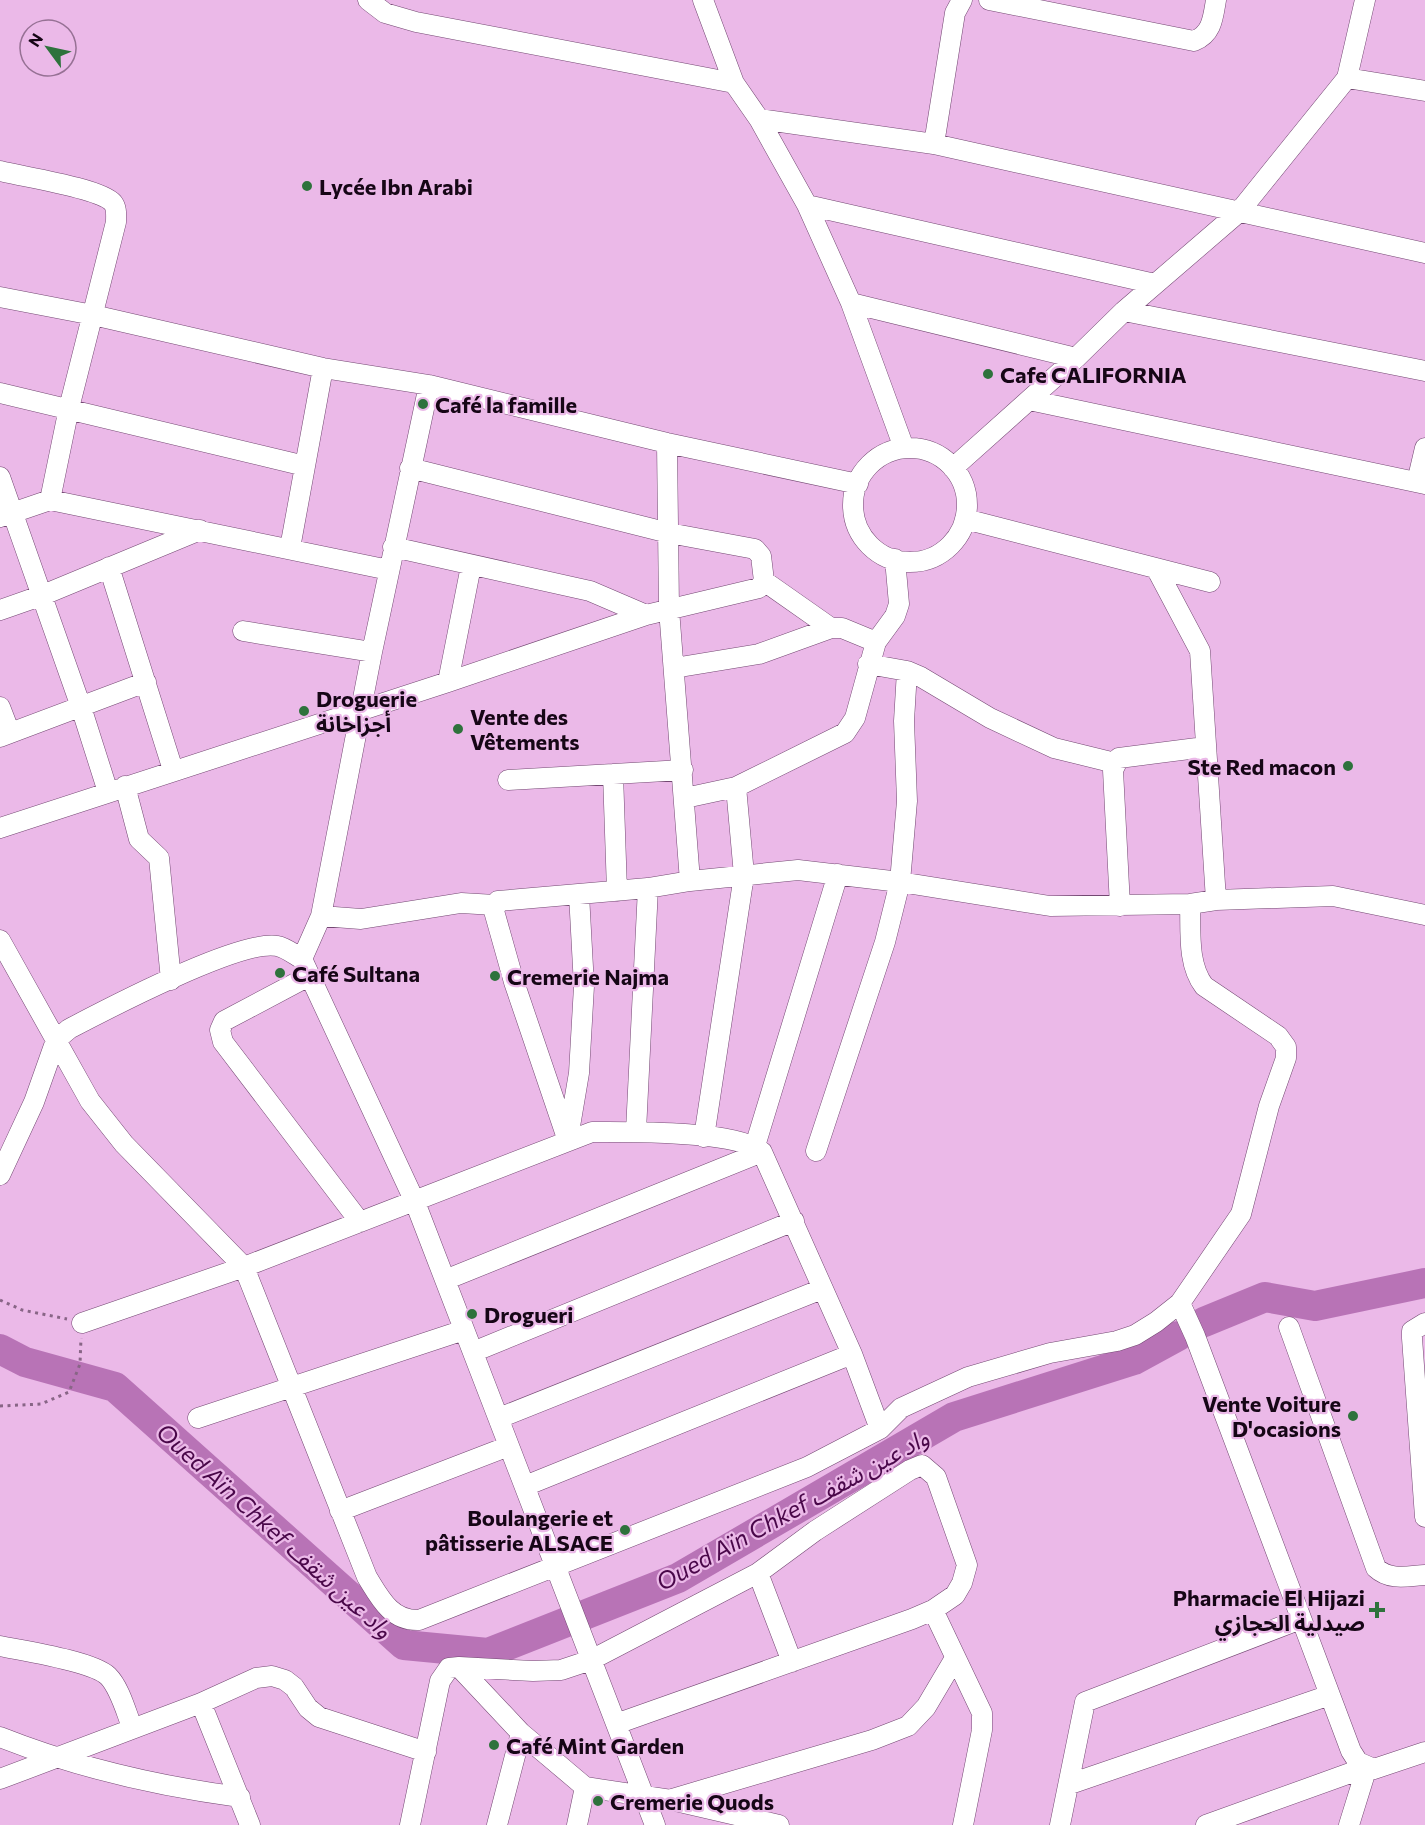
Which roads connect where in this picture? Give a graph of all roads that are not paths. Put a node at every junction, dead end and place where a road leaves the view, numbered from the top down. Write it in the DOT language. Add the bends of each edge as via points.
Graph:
graph roads {
  1 [pos="368,0"];
  2 [pos="703,0"];
  3 [pos="962,0"];
  4 [pos="989,0"];
  5 [pos="1216,0"];
  6 [pos="1365,0"];
  7 [pos="1347,78"];
  8 [pos="734,83"];
  9 [pos="1425,91"];
  10 [pos="759,119"];
  11 [pos="934,144"];
  12 [pos="0,171"];
  13 [pos="807,205"];
  14 [pos="1239,212"];
  15 [pos="1425,253"];
  16 [pos="1155,284"];
  17 [pos="0,297"];
  18 [pos="851,303"];
  19 [pos="1124,311"];
  20 [pos="93,315"];
  21 [pos="1076,358"];
  22 [pos="322,368"];
  23 [pos="1425,371"];
  24 [pos="429,385"];
  25 [pos="0,393"];
  26 [pos="1029,400"];
  27 [pos="69,408"];
  28 [pos="667,442"];
  29 [pos="904,448"];
  30 [pos="1425,448"];
  31 [pos="305,466"];
  32 [pos="410,468"];
  33 [pos="953,468"];
  34 [pos="0,477"];
  35 [pos="1421,483"];
  36 [pos="858,484"];
  37 [pos="50,500"];
  38 [pos="6,515"];
  39 [pos="965,519"];
  40 [pos="200,530"];
  41 [pos="669,532"];
  42 [pos="393,547"];
  43 [pos="290,548"];
  44 [pos="895,559"];
  45 [pos="471,566"];
  46 [pos="109,567"];
  47 [pos="1156,568"];
  48 [pos="389,570"];
  49 [pos="764,581"];
  50 [pos="1209,582"];
  51 [pos="43,595"];
  52 [pos="669,609"];
  53 [pos="0,610"];
  54 [pos="646,615"];
  55 [pos="831,628"];
  56 [pos="243,631"];
  57 [pos="876,642"];
  58 [pos="372,652"];
  59 [pos="868,664"];
  60 [pos="674,668"];
  61 [pos="907,671"];
  62 [pos="146,682"];
  63 [pos="448,682"];
  64 [pos="0,706"];
  65 [pos="81,707"];
  66 [pos="360,710"];
  67 [pos="5,735"];
  68 [pos="1205,747"];
  69 [pos="1115,763"];
  70 [pos="173,770"];
  71 [pos="683,770"];
  72 [pos="613,774"];
  73 [pos="508,780"];
  74 [pos="736,787"];
  75 [pos="116,789"];
  76 [pos="685,798"];
  77 [pos="0,828"];
  78 [pos="838,874"];
  79 [pos="744,875"];
  80 [pos="690,881"];
  81 [pos="900,882"];
  82 [pos="648,888"];
  83 [pos="617,891"];
  84 [pos="579,894"];
  85 [pos="1216,900"];
  86 [pos="1190,904"];
  87 [pos="495,905"];
  88 [pos="1120,906"];
  89 [pos="1425,915"];
  90 [pos="321,916"];
  91 [pos="0,940"];
  92 [pos="305,967"];
  93 [pos="171,980"];
  94 [pos="56,1040"];
  95 [pos="636,1131"];
  96 [pos="704,1137"];
  97 [pos="568,1141"];
  98 [pos="759,1149"];
  99 [pos="816,1151"];
  100 [pos="0,1175"];
  101 [pos="415,1202"];
  102 [pos="794,1221"];
  103 [pos="360,1222"];
  104 [pos="244,1266"];
  105 [pos="445,1280"];
  106 [pos="822,1288"];
  107 [pos="1180,1303"];
  108 [pos="82,1323"];
  109 [pos="1425,1323"];
  110 [pos="1289,1327"];
  111 [pos="464,1330"];
  112 [pos="473,1352"];
  113 [pos="852,1354"];
  114 [pos="291,1386"];
  115 [pos="198,1418"];
  116 [pos="499,1418"];
  117 [pos="880,1428"];
  118 [pos="509,1446"];
  119 [pos="1423,1457"];
  120 [pos="525,1486"];
  121 [pos="340,1511"];
  122 [pos="1425,1517"];
  123 [pos="558,1568"];
  124 [pos="758,1573"];
  125 [pos="1425,1575"];
  126 [pos="933,1610"];
  127 [pos="1301,1619"];
  128 [pos="0,1646"];
  129 [pos="955,1658"];
  130 [pos="591,1660"];
  131 [pos="792,1662"];
  132 [pos="459,1667"];
  133 [pos="1330,1695"];
  134 [pos="201,1703"];
  135 [pos="616,1724"];
  136 [pos="132,1727"];
  137 [pos="521,1733"];
  138 [pos="0,1737"];
  139 [pos="426,1752"];
  140 [pos="1425,1752"];
  141 [pos="53,1758"];
  142 [pos="1367,1767"];
  143 [pos="0,1779"];
  144 [pos="1070,1784"];
  145 [pos="585,1787"];
  146 [pos="644,1796"];
  147 [pos="240,1797"];
  148 [pos="671,1800"];
  149 [pos="250,1825"];
  150 [pos="410,1825"];
  151 [pos="497,1825"];
  152 [pos="577,1825"];
  153 [pos="655,1825"];
  154 [pos="779,1825"];
  155 [pos="963,1825"];
  156 [pos="1060,1825"];
  157 [pos="1206,1825"];
  158 [pos="1349,1825"];
  1 -- 8 [label="street" via="385,13 416,22"];
  2 -- 8 [label="street"];
  3 -- 11 [label="street" via="956,13"];
  4 -- 5 [label="street" via="1194,41 1209,31"];
  6 -- 7 [label="street"];
  7 -- 9 [label="street"];
  7 -- 14 [label="street"];
  8 -- 10 [label="street"];
  10 -- 11 [label="street"];
  10 -- 13 [label="street"];
  11 -- 14 [label="street"];
  12 -- 20 [label="street" via="93,191 112,202 116,222"];
  13 -- 16 [label="street"];
  13 -- 18 [label="street"];
  14 -- 15 [label="street"];
  14 -- 16 [label="street"];
  16 -- 19 [label="street"];
  17 -- 20 [label="street"];
  18 -- 21 [label="street"];
  18 -- 29 [label="street"];
  19 -- 21 [label="street"];
  19 -- 23 [label="street"];
  20 -- 22 [label="street"];
  20 -- 27 [label="street"];
  21 -- 26 [label="street"];
  22 -- 24 [label="street"];
  22 -- 31 [label="street"];
  24 -- 28 [label="street"];
  24 -- 32 [label="street"];
  25 -- 27 [label="street"];
  26 -- 33 [label="street"];
  26 -- 35 [label="street"];
  27 -- 31 [label="street"];
  27 -- 37 [label="street"];
  28 -- 36 [label="street"];
  28 -- 41 [label="street"];
  29 -- 33 [label="street" via="931,452"];
  29 -- 36 [label="street" via="879,458"];
  30 -- 35 [label="street"];
  31 -- 43 [label="street"];
  32 -- 41 [label="street"];
  32 -- 42 [label="street"];
  33 -- 39 [label="street" via="965,492"];
  34 -- 38 [label="street"];
  36 -- 44 [label="street" via="854,504 860,530 877,551"];
  37 -- 38 [label="street"];
  37 -- 40 [label="street"];
  38 -- 51 [label="street"];
  39 -- 44 [label="street" via="956,538 935,555 916,561"];
  39 -- 47 [label="street"];
  40 -- 43 [label="street"];
  40 -- 46 [label="street"];
  41 -- 49 [label="street" via="755,549 761,556"];
  41 -- 52 [label="street"];
  42 -- 45 [label="street"];
  42 -- 48 [label="street"];
  43 -- 48 [label="street"];
  44 -- 57 [label="street" via="899,604"];
  45 -- 54 [label="street" via="590,591"];
  45 -- 63 [label="street"];
  46 -- 51 [label="street"];
  46 -- 62 [label="street"];
  47 -- 50 [label="street"];
  47 -- 68 [label="street" via="1200,651"];
  48 -- 58 [label="street"];
  49 -- 52 [label="street" via="759,588"];
  49 -- 55 [label="street"];
  51 -- 53 [label="street"];
  51 -- 65 [label="street"];
  52 -- 54 [label="street"];
  52 -- 60 [label="street"];
  54 -- 63 [label="street"];
  55 -- 57 [label="street" via="842,628"];
  55 -- 60 [label="street" via="759,654"];
  56 -- 58 [label="street"];
  57 -- 59 [label="street"];
  58 -- 66 [label="street"];
  59 -- 61 [label="street"];
  59 -- 74 [label="street" via="855,718 845,733"];
  60 -- 71 [label="street"];
  61 -- 69 [label="street" via="990,718 1054,748"];
  61 -- 81 [label="street" via="907,801"];
  62 -- 65 [label="street"];
  62 -- 70 [label="street"];
  63 -- 66 [label="street"];
  64 -- 67 [label="street"];
  65 -- 67 [label="street"];
  65 -- 75 [label="street"];
  66 -- 70 [label="street"];
  66 -- 90 [label="street"];
  68 -- 69 [label="street" via="1119,758"];
  68 -- 85 [label="street"];
  69 -- 88 [label="street"];
  70 -- 75 [label="street"];
  71 -- 72 [label="street"];
  71 -- 76 [label="street"];
  72 -- 73 [label="street"];
  72 -- 83 [label="street"];
  74 -- 76 [label="street"];
  74 -- 79 [label="street"];
  75 -- 77 [label="street"];
  75 -- 93 [label="street" via="140,839 159,858"];
  76 -- 80 [label="street"];
  78 -- 79 [label="street" via="798,870"];
  78 -- 81 [label="street"];
  78 -- 98 [label="street"];
  79 -- 80 [label="street"];
  79 -- 96 [label="street"];
  80 -- 82 [label="street"];
  81 -- 88 [label="street" via="1050,906"];
  81 -- 99 [label="street" via="885,942"];
  82 -- 83 [label="street"];
  82 -- 95 [label="street"];
  83 -- 84 [label="street"];
  84 -- 87 [label="street" via="498,901"];
  84 -- 97 [label="street" via="584,986 579,1073"];
  85 -- 86 [label="street"];
  85 -- 89 [label="street" via="1332,896"];
  86 -- 88 [label="street"];
  86 -- 107 [label="street" via="1193,964 1199,979 1278,1036 1286,1047 1286,1058 1269,1106 1241,1214"];
  87 -- 90 [label="street" via="461,903 361,920"];
  87 -- 97 [label="street" via="514,982"];
  90 -- 92 [label="street"];
  91 -- 94 [label="street"];
  92 -- 93 [label="street" via="278,946 262,947 220,957"];
  92 -- 101 [label="street"];
  92 -- 103 [label="street" via="224,1021 220,1030 223,1042"];
  93 -- 94 [label="street" via="69,1029"];
  94 -- 100 [label="street" via="34,1102"];
  94 -- 104 [label="street" via="90,1101 124,1144"];
  95 -- 96 [label="street"];
  95 -- 97 [label="street" via="592,1132"];
  96 -- 98 [label="street"];
  97 -- 101 [label="street"];
  98 -- 102 [label="street"];
  98 -- 105 [label="street"];
  101 -- 103 [label="street"];
  101 -- 105 [label="street"];
  102 -- 106 [label="street"];
  102 -- 112 [label="street"];
  103 -- 104 [label="street"];
  104 -- 108 [label="street"];
  104 -- 114 [label="street"];
  105 -- 111 [label="street"];
  106 -- 113 [label="street"];
  106 -- 116 [label="street"];
  107 -- 117 [label="street" via="1135,1335 1040,1356 925,1395 902,1408"];
  107 -- 127 [label="street"];
  109 -- 119 [label="street" via="1412,1331"];
  110 -- 125 [label="street" via="1376,1568 1392,1577"];
  111 -- 112 [label="street"];
  111 -- 114 [label="street"];
  112 -- 116 [label="street"];
  113 -- 117 [label="street"];
  113 -- 120 [label="street"];
  114 -- 115 [label="street"];
  114 -- 121 [label="street"];
  116 -- 118 [label="street"];
  117 -- 123 [label="street" via="807,1467"];
  118 -- 120 [label="street"];
  118 -- 121 [label="street"];
  119 -- 122 [label="street"];
  120 -- 123 [label="street"];
  121 -- 123 [label="street" via="367,1577 395,1615 407,1621 419,1620"];
  123 -- 130 [label="street"];
  124 -- 126 [label="street" via="815,1531 922,1466 936,1477 967,1565 955,1595"];
  124 -- 130 [label="street"];
  124 -- 131 [label="street"];
  126 -- 129 [label="street"];
  126 -- 131 [label="street"];
  127 -- 133 [label="street"];
  127 -- 144 [label="street" via="1085,1702"];
  128 -- 136 [label="street" via="87,1665 102,1672 114,1685"];
  129 -- 148 [label="street" via="926,1707 908,1726"];
  129 -- 155 [label="street" via="982,1713"];
  130 -- 132 [label="street" via="561,1670"];
  130 -- 135 [label="street"];
  131 -- 135 [label="street"];
  132 -- 137 [label="street"];
  132 -- 139 [label="street" via="449,1668 440,1681"];
  133 -- 142 [label="street" via="1351,1751"];
  133 -- 144 [label="street"];
  134 -- 136 [label="street"];
  134 -- 139 [label="street" via="256,1678 272,1676 294,1687 319,1717"];
  134 -- 147 [label="street"];
  135 -- 146 [label="street"];
  136 -- 141 [label="street"];
  137 -- 145 [label="street"];
  137 -- 151 [label="street"];
  138 -- 141 [label="street"];
  139 -- 150 [label="street"];
  140 -- 142 [label="street" via="1374,1769"];
  141 -- 143 [label="street"];
  141 -- 147 [label="street" via="186,1790"];
  142 -- 157 [label="street"];
  142 -- 158 [label="street"];
  144 -- 156 [label="street"];
  145 -- 146 [label="street"];
  145 -- 152 [label="street"];
  146 -- 148 [label="street"];
  146 -- 153 [label="street"];
  147 -- 149 [label="street"];
  148 -- 154 [label="street"];
}
